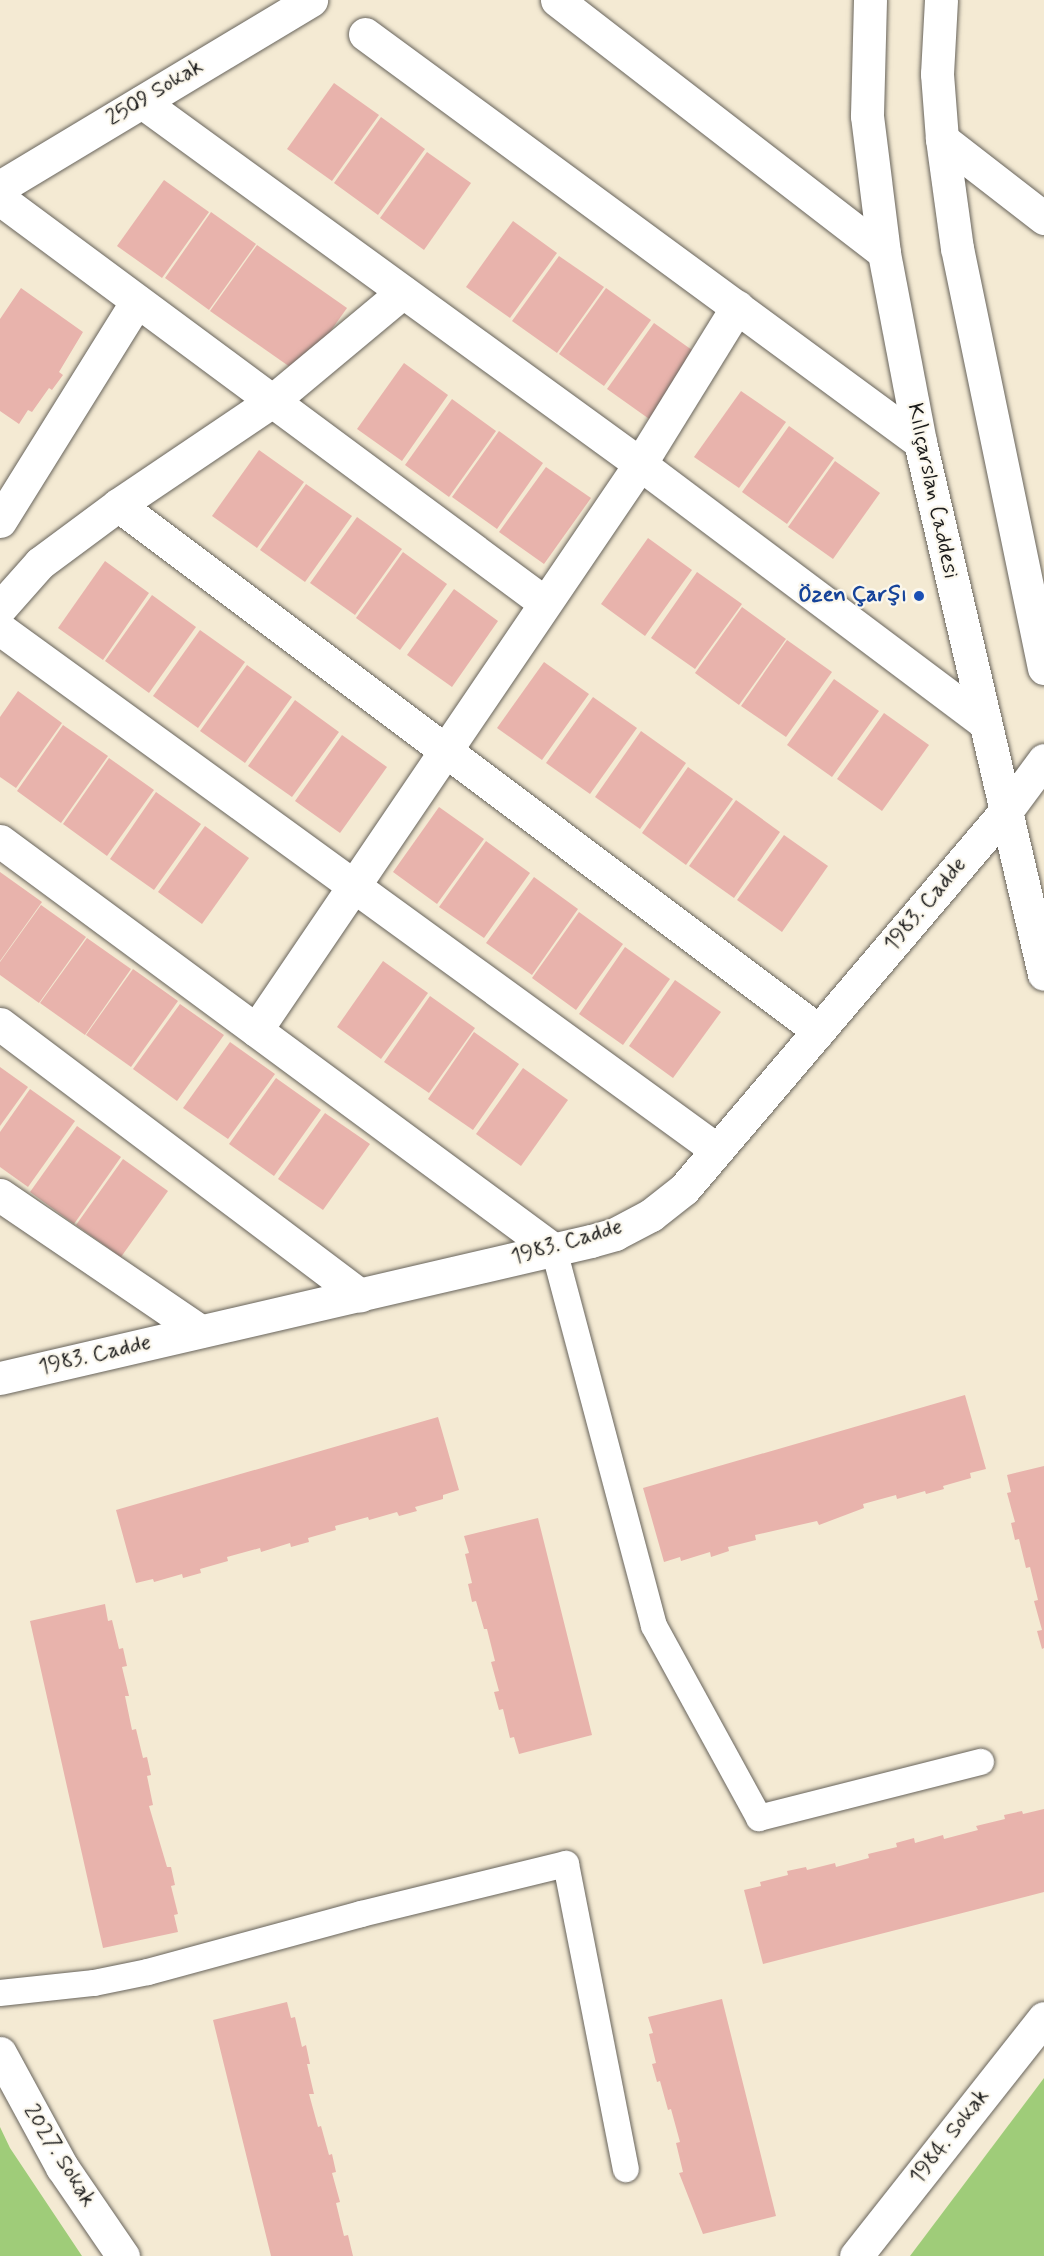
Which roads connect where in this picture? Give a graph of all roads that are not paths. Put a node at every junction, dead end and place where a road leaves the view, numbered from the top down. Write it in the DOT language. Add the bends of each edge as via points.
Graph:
graph roads {
  1 [pos="311,0"];
  2 [pos="557,0"];
  3 [pos="870,0"];
  4 [pos="941,0"];
  5 [pos="365,34"];
  6 [pos="142,102"];
  7 [pos="942,140"];
  8 [pos="3,182"];
  9 [pos="1044,218"];
  10 [pos="884,253"];
  11 [pos="403,292"];
  12 [pos="137,301"];
  13 [pos="737,307"];
  14 [pos="272,401"];
  15 [pos="920,442"];
  16 [pos="640,464"];
  17 [pos="118,505"];
  18 [pos="0,521"];
  19 [pos="545,603"];
  20 [pos="0,608"];
  21 [pos="0,628"];
  22 [pos="1044,669"];
  23 [pos="984,722"];
  24 [pos="446,750"];
  25 [pos="1044,760"];
  26 [pos="1007,810"];
  27 [pos="0,840"];
  28 [pos="354,886"];
  29 [pos="1044,975"];
  30 [pos="0,1024"];
  31 [pos="256,1030"];
  32 [pos="819,1030"];
  33 [pos="717,1150"];
  34 [pos="0,1195"];
  35 [pos="554,1250"];
  36 [pos="360,1294"];
  37 [pos="200,1331"];
  38 [pos="0,1378"];
  39 [pos="981,1762"];
  40 [pos="0,1993"];
  41 [pos="1044,2018"];
  42 [pos="0,2053"];
  43 [pos="626,2169"];
  44 [pos="123,2256"];
  45 [pos="856,2256"];
  1 -- 6 [label="street, 2509 Sokak"];
  2 -- 10 [label="street"];
  3 -- 10 [label="street, Kılıçarslan Caddesi" via="867,116"];
  4 -- 7 [label="street" via="938,74"];
  5 -- 13 [label="street"];
  6 -- 8 [label="street, 2509 Sokak"];
  6 -- 11 [label="street"];
  7 -- 9 [label="street"];
  7 -- 22 [label="street" via="957,248"];
  8 -- 12 [label="street"];
  10 -- 15 [label="street, Kılıçarslan Caddesi"];
  11 -- 14 [label="street"];
  11 -- 16 [label="street"];
  12 -- 14 [label="street"];
  12 -- 18 [label="street"];
  13 -- 15 [label="street"];
  13 -- 16 [label="street"];
  14 -- 17 [label="street"];
  14 -- 19 [label="street"];
  15 -- 23 [label="street, Kılıçarslan Caddesi"];
  16 -- 19 [label="street"];
  16 -- 23 [label="street"];
  17 -- 20 [label="street" via="40,563"];
  17 -- 24 [label="street"];
  19 -- 24 [label="street"];
  21 -- 28 [label="street"];
  23 -- 26 [label="street, Kılıçarslan Caddesi"];
  24 -- 28 [label="street"];
  24 -- 32 [label="street"];
  25 -- 26 [label="street, 1983. Cadde"];
  26 -- 29 [label="street, Kılıçarslan Caddesi"];
  26 -- 32 [label="street, 1983. Cadde"];
  27 -- 31 [label="street"];
  28 -- 31 [label="street"];
  28 -- 33 [label="street"];
  30 -- 36 [label="street"];
  31 -- 35 [label="street"];
  32 -- 33 [label="street, 1983. Cadde"];
  33 -- 35 [label="street, 1983. Cadde" via="684,1189 651,1215 615,1234"];
  34 -- 37 [label="street"];
  35 -- 36 [label="street, 1983. Cadde"];
  35 -- 39 [label="lane" via="654,1626 759,1818"];
  36 -- 37 [label="street, 1983. Cadde"];
  37 -- 38 [label="street, 1983. Cadde"];
  40 -- 43 [label="lane" via="94,1983 148,1972 566,1864"];
  41 -- 45 [label="street, 1984. Sokak"];
  42 -- 44 [label="street, 2027. Sokak" via="62,2167"];
}
